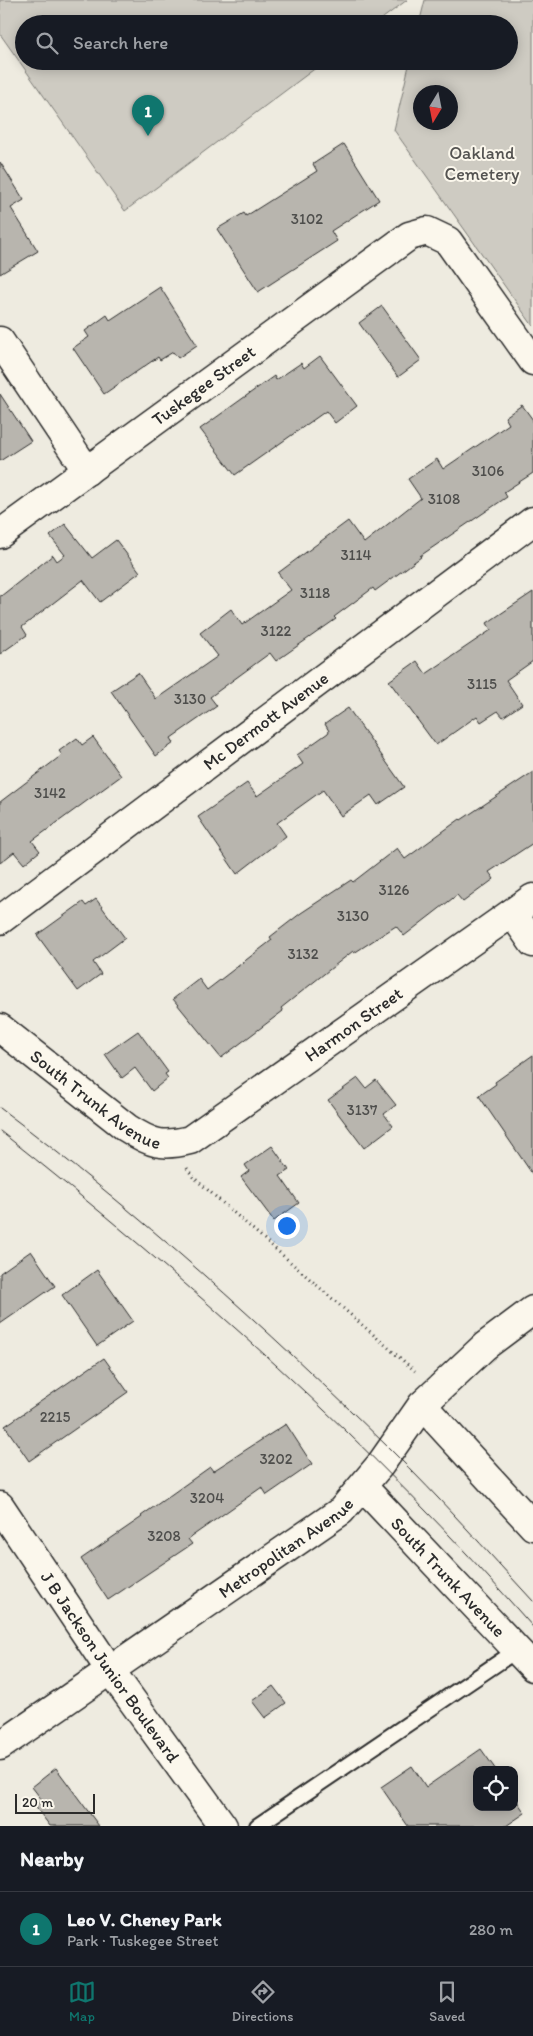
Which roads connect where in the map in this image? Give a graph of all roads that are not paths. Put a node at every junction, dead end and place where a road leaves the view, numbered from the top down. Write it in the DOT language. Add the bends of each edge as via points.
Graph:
graph roads {
  1 [pos="0,341"];
  2 [pos="533,361"];
  3 [pos="87,471"];
  4 [pos="533,521"];
  5 [pos="0,534"];
  6 [pos="523,906"];
  7 [pos="0,920"];
  8 [pos="533,942"];
  9 [pos="0,1028"];
  10 [pos="171,1145"];
  11 [pos="533,1310"];
  12 [pos="422,1405"];
  13 [pos="363,1487"];
  14 [pos="0,1506"];
  15 [pos="533,1526"];
  16 [pos="525,1658"];
  17 [pos="110,1670"];
  18 [pos="0,1746"];
  19 [pos="223,1826"];
  20 [pos="258,1826"];
  1 -- 3 [label="street"];
  2 -- 3 [label="street, Tuskegee Street" via="448,241 427,231 408,236"];
  3 -- 5 [label="street, Tuskegee Street"];
  4 -- 7 [label="street, Mc Dermott Avenue"];
  6 -- 8 [label="street"];
  6 -- 10 [label="street, Harmon Street" via="190,1140"];
  9 -- 10 [label="street, South Trunk Avenue" via="127,1128 147,1140"];
  11 -- 12 [label="street, Metropolitan Avenue" via="485,1346"];
  12 -- 13 [label="street, Metropolitan Avenue"];
  12 -- 15 [label="street"];
  13 -- 16 [label="street, South Trunk Avenue"];
  13 -- 17 [label="street, Metropolitan Avenue" via="341,1511"];
  14 -- 17 [label="street, J B Jackson Junior Boulevard"];
  16 -- 20 [label="lane"];
  17 -- 18 [label="street, Metropolitan Avenue"];
  17 -- 19 [label="street, J B Jackson Junior Boulevard"];
}
